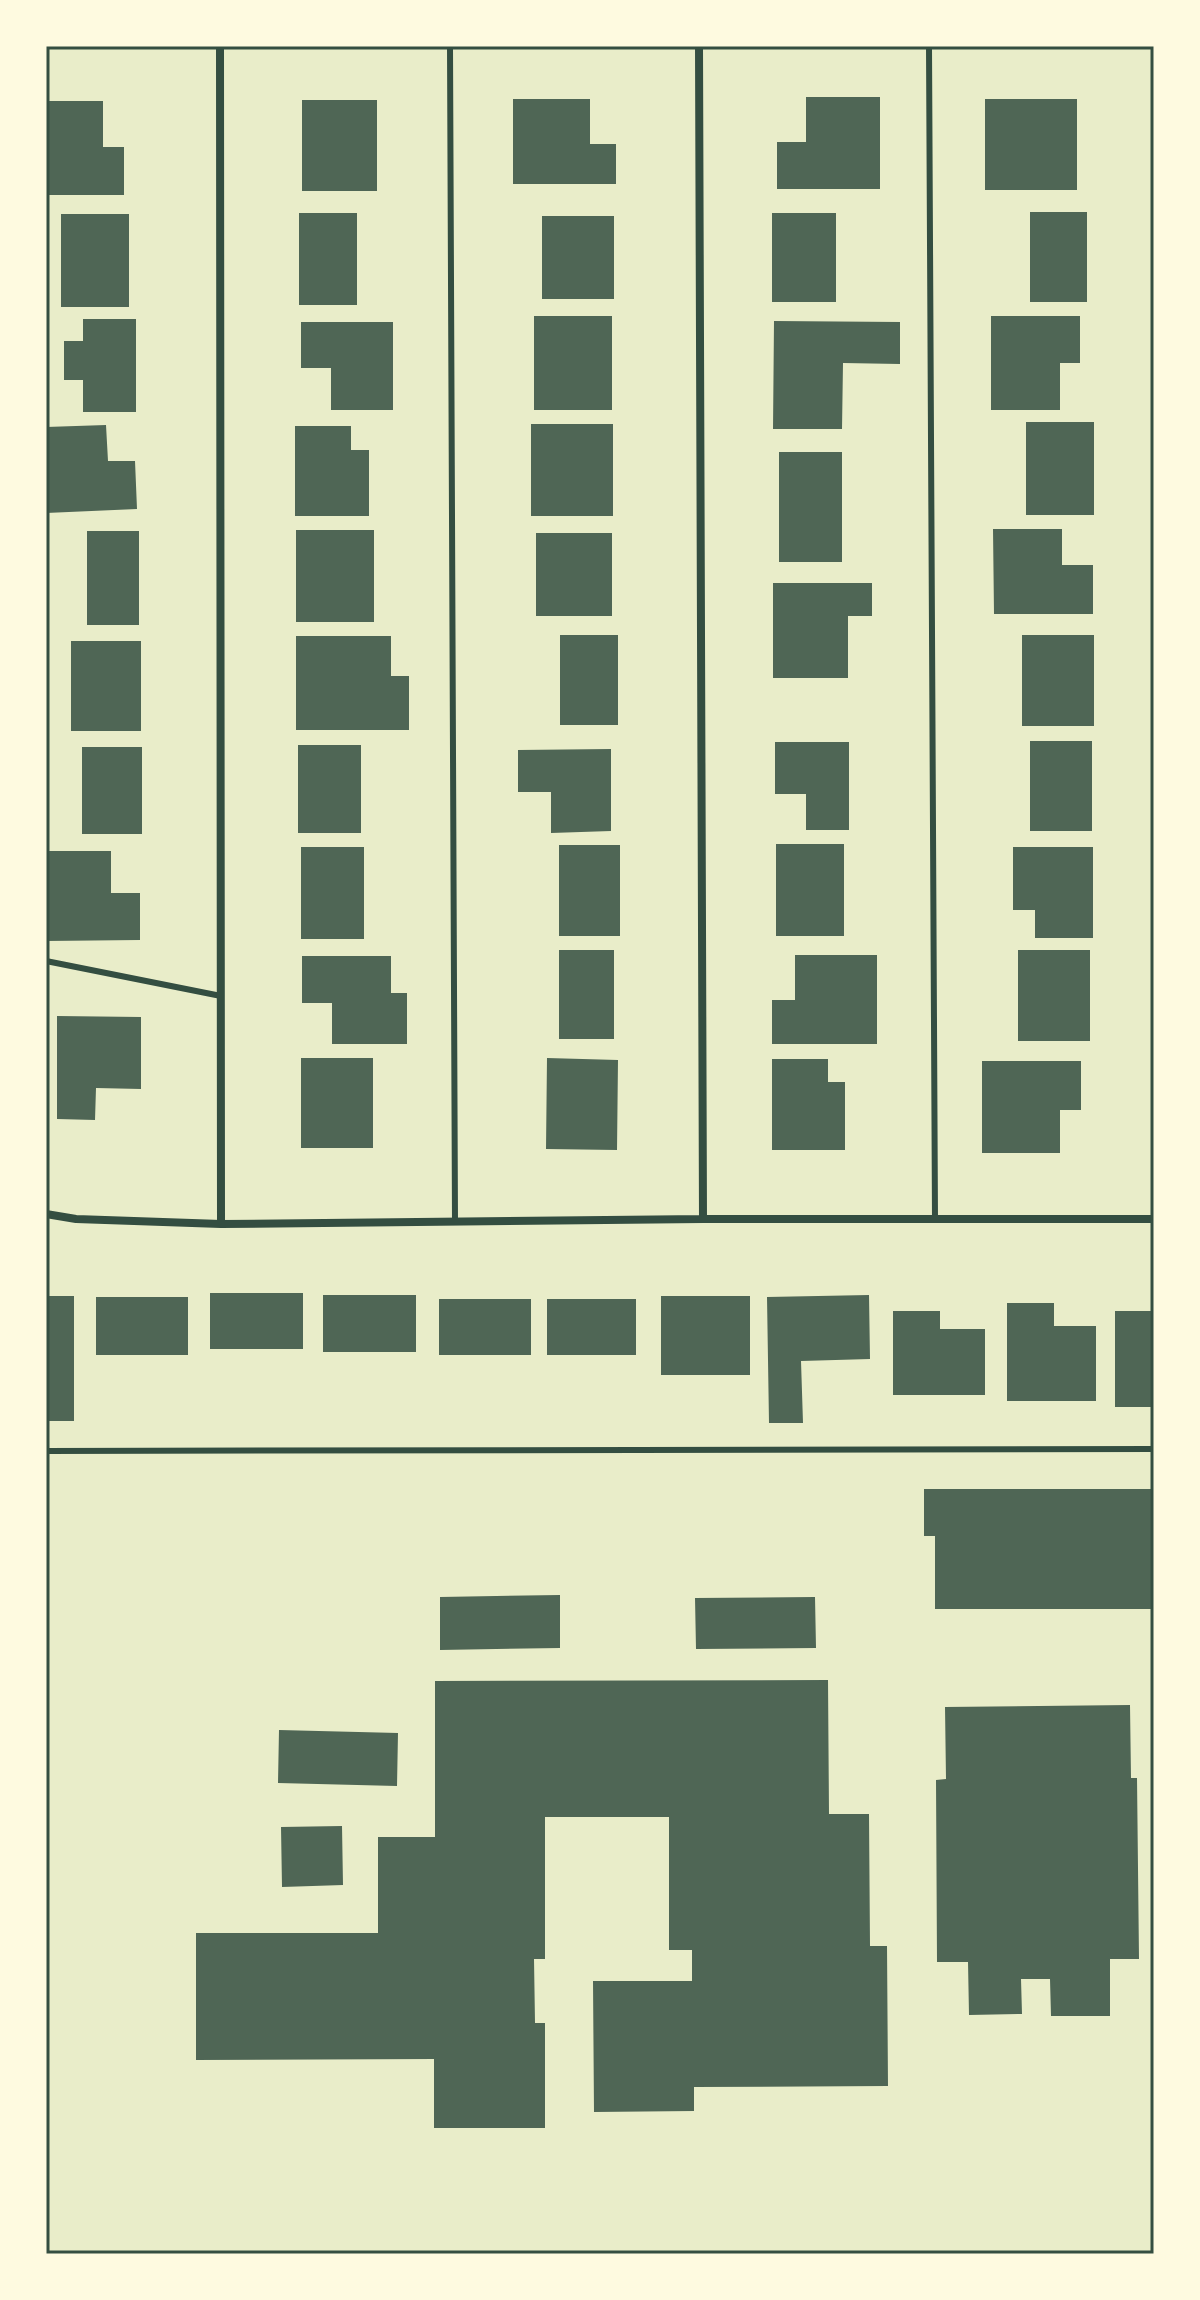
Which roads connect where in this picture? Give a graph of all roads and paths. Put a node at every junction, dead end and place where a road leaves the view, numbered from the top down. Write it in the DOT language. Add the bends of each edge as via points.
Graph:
graph roads {
  1 [pos="220,46"];
  2 [pos="450,46"];
  3 [pos="699,46"];
  4 [pos="929,46"];
  5 [pos="46,961"];
  6 [pos="221,996"];
  7 [pos="46,1214"];
  8 [pos="703,1219"];
  9 [pos="935,1219"];
  10 [pos="1154,1219"];
  11 [pos="455,1222"];
  12 [pos="221,1224"];
  13 [pos="1154,1449"];
  14 [pos="46,1451"];
  1 -- 6 [label="street"];
  2 -- 11 [label="lane"];
  3 -- 8 [label="street"];
  4 -- 9 [label="lane"];
  5 -- 6 [label="lane"];
  6 -- 12 [label="street"];
  7 -- 12 [label="street"];
  8 -- 9 [label="street"];
  8 -- 11 [label="street"];
  9 -- 10 [label="street"];
  11 -- 12 [label="street"];
  13 -- 14 [label="lane"];
}
